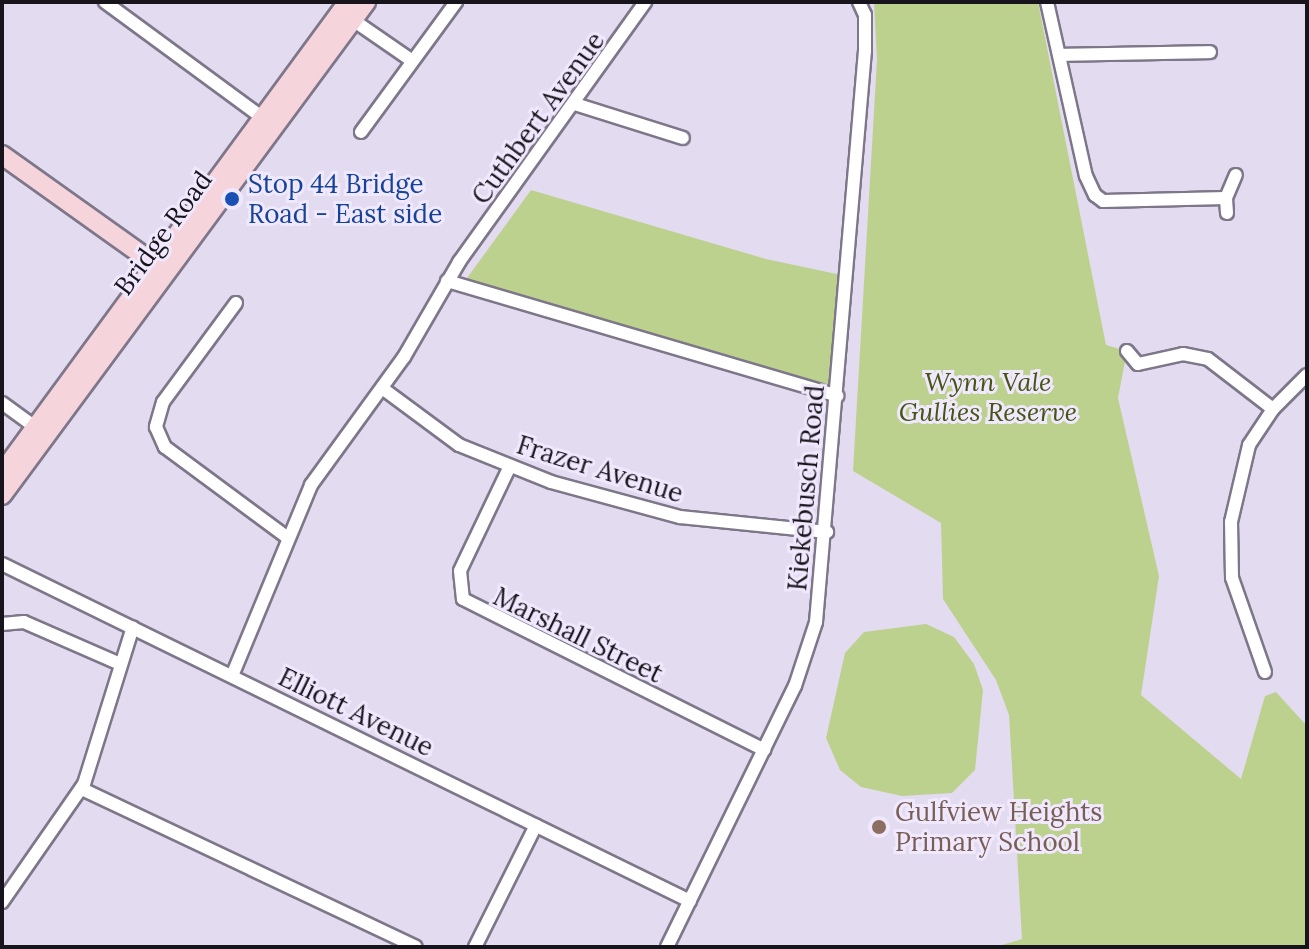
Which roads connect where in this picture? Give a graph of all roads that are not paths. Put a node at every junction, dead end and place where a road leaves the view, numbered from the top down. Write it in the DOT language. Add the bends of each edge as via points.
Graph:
graph roads {
  1 [pos="105,2"];
  2 [pos="366,2"];
  3 [pos="456,2"];
  4 [pos="645,2"];
  5 [pos="859,2"];
  6 [pos="1047,2"];
  7 [pos="351,11"];
  8 [pos="1210,52"];
  9 [pos="1060,55"];
  10 [pos="411,60"];
  11 [pos="575,104"];
  12 [pos="268,122"];
  13 [pos="361,132"];
  14 [pos="683,138"];
  15 [pos="2,155"];
  16 [pos="1236,175"];
  17 [pos="1226,198"];
  18 [pos="1227,213"];
  19 [pos="160,268"];
  20 [pos="447,281"];
  21 [pos="236,303"];
  22 [pos="1127,351"];
  23 [pos="1307,375"];
  24 [pos="382,388"];
  25 [pos="837,396"];
  26 [pos="2,403"];
  27 [pos="1273,409"];
  28 [pos="40,431"];
  29 [pos="510,466"];
  30 [pos="2,473"];
  31 [pos="2,495"];
  32 [pos="827,532"];
  33 [pos="288,538"];
  34 [pos="2,564"];
  35 [pos="2,624"];
  36 [pos="133,627"];
  37 [pos="120,664"];
  38 [pos="1265,672"];
  39 [pos="232,676"];
  40 [pos="764,750"];
  41 [pos="82,789"];
  42 [pos="536,825"];
  43 [pos="690,901"];
  44 [pos="2,902"];
  45 [pos="416,947"];
  46 [pos="475,947"];
  47 [pos="667,947"];
  1 -- 12 [label="street"];
  2 -- 7 [label="main road, Bridge Road"];
  3 -- 10 [label="street"];
  4 -- 11 [label="street, Cuthbert Avenue"];
  5 -- 25 [label="street, Kiekebusch Road" via="865,15 865,51"];
  6 -- 9 [label="street"];
  7 -- 10 [label="street"];
  7 -- 12 [label="main road, Bridge Road"];
  8 -- 9 [label="street"];
  9 -- 17 [label="street" via="1086,176 1095,195 1103,201"];
  10 -- 13 [label="street"];
  11 -- 14 [label="street"];
  11 -- 20 [label="street, Cuthbert Avenue"];
  12 -- 19 [label="main road, Bridge Road"];
  15 -- 19 [label="main road"];
  16 -- 17 [label="street"];
  17 -- 18 [label="street"];
  19 -- 28 [label="main road, Bridge Road"];
  20 -- 24 [label="street, Cuthbert Avenue"];
  20 -- 25 [label="street"];
  21 -- 33 [label="street" via="163,402 156,427 165,447"];
  22 -- 27 [label="street" via="1138,364 1183,354 1208,359"];
  23 -- 27 [label="street"];
  24 -- 29 [label="street, Frazer Avenue" via="459,445"];
  24 -- 33 [label="street, Cuthbert Avenue" via="321,470"];
  25 -- 32 [label="street, Kiekebusch Road"];
  26 -- 28 [label="street"];
  27 -- 38 [label="street" via="1249,445 1231,522 1232,578"];
  28 -- 30 [label="main road, Bridge Road"];
  28 -- 31 [label="main road, Bridge Road"];
  29 -- 32 [label="street, Frazer Avenue" via="680,517"];
  29 -- 40 [label="street, Marshall Street" via="460,571 463,599"];
  32 -- 40 [label="street, Kiekebusch Road" via="808,652"];
  33 -- 39 [label="street, Cuthbert Avenue"];
  34 -- 36 [label="street, Elliott Avenue"];
  35 -- 37 [label="street" via="24,622"];
  36 -- 37 [label="street"];
  36 -- 39 [label="street, Elliott Avenue"];
  37 -- 41 [label="street"];
  39 -- 42 [label="street, Elliott Avenue"];
  40 -- 43 [label="street, Kiekebusch Road"];
  41 -- 44 [label="street"];
  41 -- 45 [label="street"];
  42 -- 43 [label="street, Elliott Avenue"];
  42 -- 46 [label="street"];
  43 -- 47 [label="street, Kiekebusch Road"];
}
